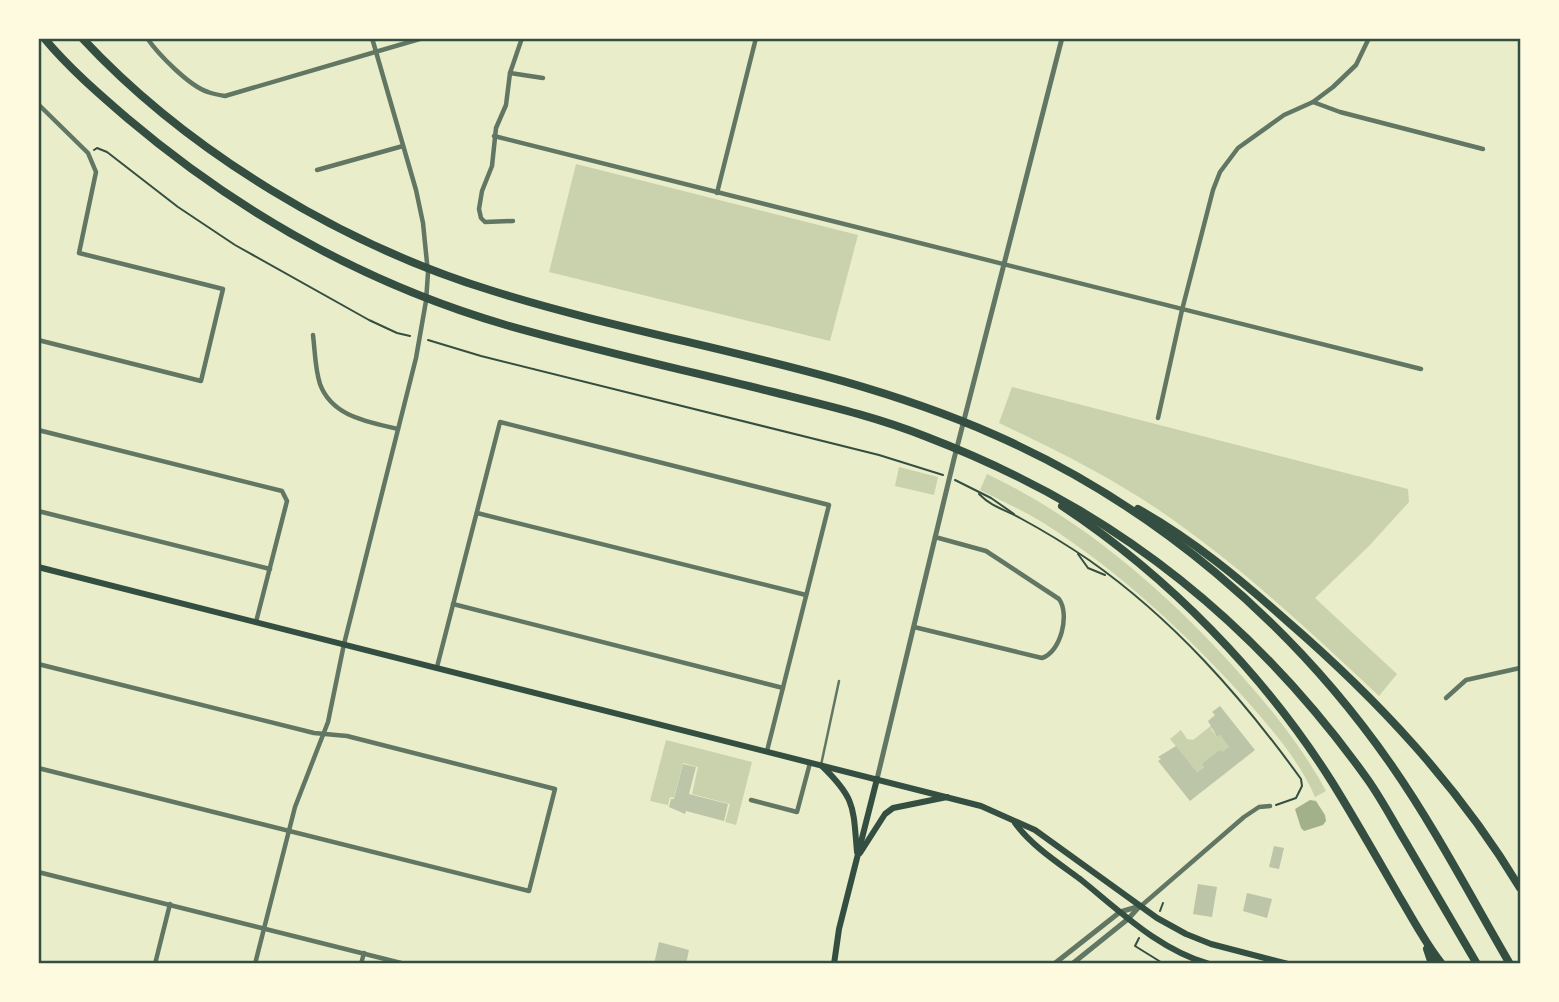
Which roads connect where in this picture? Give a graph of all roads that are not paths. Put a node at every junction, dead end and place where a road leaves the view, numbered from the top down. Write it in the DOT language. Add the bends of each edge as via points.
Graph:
graph roads {
  1 [pos="44,38"];
  2 [pos="82,38"];
  3 [pos="147,38"];
  4 [pos="372,38"];
  5 [pos="424,38"];
  6 [pos="522,38"];
  7 [pos="756,38"];
  8 [pos="1062,38"];
  9 [pos="1369,38"];
  10 [pos="376,53"];
  11 [pos="510,73"];
  12 [pos="543,78"];
  13 [pos="1313,102"];
  14 [pos="38,104"];
  15 [pos="494,136"];
  16 [pos="403,146"];
  17 [pos="1483,149"];
  18 [pos="317,170"];
  19 [pos="717,194"];
  20 [pos="513,221"];
  21 [pos="1004,264"];
  22 [pos="1182,310"];
  23 [pos="313,335"];
  24 [pos="38,340"];
  25 [pos="1421,369"];
  26 [pos="1158,418"];
  27 [pos="398,429"];
  28 [pos="38,430"];
  29 [pos="1016,475"];
  30 [pos="1080,478"];
  31 [pos="38,511"];
  32 [pos="477,513"];
  33 [pos="936,537"];
  34 [pos="38,567"];
  35 [pos="270,569"];
  36 [pos="806,596"];
  37 [pos="453,604"];
  38 [pos="256,622"];
  39 [pos="914,627"];
  40 [pos="344,644"];
  41 [pos="38,664"];
  42 [pos="437,667"];
  43 [pos="1521,668"];
  44 [pos="839,681"];
  45 [pos="783,688"];
  46 [pos="1446,698"];
  47 [pos="323,733"];
  48 [pos="767,751"];
  49 [pos="810,762"];
  50 [pos="821,765"];
  51 [pos="38,768"];
  52 [pos="877,779"];
  53 [pos="950,797"];
  54 [pos="751,800"];
  55 [pos="1270,806"];
  56 [pos="1015,822"];
  57 [pos="289,832"];
  58 [pos="857,858"];
  59 [pos="38,872"];
  60 [pos="1521,887"];
  61 [pos="170,904"];
  62 [pos="1140,906"];
  63 [pos="1120,912"];
  64 [pos="1128,919"];
  65 [pos="264,928"];
  66 [pos="1420,933"];
  67 [pos="364,953"];
  68 [pos="1477,963"];
  69 [pos="155,964"];
  70 [pos="255,964"];
  71 [pos="362,964"];
  72 [pos="405,964"];
  73 [pos="834,964"];
  74 [pos="1054,964"];
  75 [pos="1072,964"];
  76 [pos="1209,964"];
  77 [pos="1288,964"];
  78 [pos="1432,964"];
  79 [pos="1442,964"];
  80 [pos="1510,964"];
  1 -- 29 [label="highway" via="93,89 179,161 292,234 400,288 534,332 860,415 925,436"];
  2 -- 30 [label="highway" via="133,89 256,181 402,258 530,302 932,409"];
  3 -- 10 [label="street" via="194,85 225,96"];
  4 -- 10 [label="street"];
  5 -- 10 [label="street"];
  6 -- 11 [label="street"];
  7 -- 19 [label="street"];
  8 -- 21 [label="street"];
  9 -- 13 [label="street" via="1356,65"];
  10 -- 16 [label="street"];
  11 -- 12 [label="street"];
  11 -- 15 [label="street" via="506,105"];
  13 -- 17 [label="street"];
  13 -- 22 [label="street" via="1284,115 1238,148 1220,172"];
  14 -- 24 [label="street" via="88,153 96,172 79,253 223,289 201,381"];
  15 -- 19 [label="street"];
  15 -- 20 [label="street" via="492,166 479,205 481,218 493,223"];
  16 -- 18 [label="street"];
  16 -- 27 [label="street" via="423,223 428,273 420,338"];
  19 -- 21 [label="street"];
  21 -- 22 [label="street"];
  21 -- 33 [label="street"];
  22 -- 25 [label="street"];
  22 -- 26 [label="street"];
  23 -- 27 [label="street" via="320,383 333,404 354,418"];
  27 -- 40 [label="street"];
  28 -- 35 [label="street" via="282,491 287,501"];
  29 -- 66 [label="highway" via="1147,570 1238,660 1322,767"];
  29 -- 68 [label="highway" via="1164,566 1250,641 1303,696 1371,785"];
  30 -- 60 [label="highway" via="1181,535 1316,646 1434,766"];
  30 -- 80 [label="highway" via="1175,540 1270,621 1317,670 1412,796"];
  31 -- 35 [label="street"];
  32 -- 36 [label="street"];
  32 -- 36 [label="street" via="500,422 829,505"];
  32 -- 37 [label="street"];
  33 -- 39 [label="street"];
  33 -- 39 [label="street" via="990,554 1059,599 1064,615 1055,650 1042,658"];
  34 -- 38 [label="main road"];
  35 -- 38 [label="street"];
  36 -- 45 [label="street"];
  37 -- 42 [label="street"];
  37 -- 45 [label="street"];
  38 -- 40 [label="main road"];
  39 -- 52 [label="street"];
  40 -- 42 [label="main road"];
  40 -- 47 [label="street"];
  41 -- 47 [label="street"];
  42 -- 48 [label="main road"];
  43 -- 46 [label="street" via="1473,678"];
  44 -- 50 [label="lane"];
  45 -- 48 [label="street"];
  47 -- 57 [label="street"];
  47 -- 57 [label="street" via="555,789 529,891"];
  48 -- 49 [label="main road"];
  49 -- 50 [label="main road"];
  49 -- 54 [label="street" via="797,812"];
  50 -- 52 [label="main road"];
  50 -- 58 [label="main road" via="848,795 854,811"];
  51 -- 57 [label="street"];
  52 -- 53 [label="main road"];
  52 -- 58 [label="main road"];
  53 -- 56 [label="main road"];
  53 -- 58 [label="main road" via="893,808"];
  55 -- 62 [label="street" via="1244,817"];
  56 -- 62 [label="main road" via="1035,830"];
  56 -- 63 [label="main road" via="1032,842"];
  57 -- 65 [label="street"];
  58 -- 73 [label="main road"];
  59 -- 61 [label="street"];
  61 -- 65 [label="street"];
  61 -- 69 [label="street"];
  62 -- 63 [label="street"];
  62 -- 64 [label="street"];
  62 -- 77 [label="main road" via="1194,938"];
  63 -- 64 [label="main road"];
  63 -- 74 [label="street"];
  64 -- 75 [label="street"];
  64 -- 76 [label="main road" via="1174,950"];
  65 -- 67 [label="street"];
  65 -- 70 [label="street"];
  66 -- 78 [label="highway"];
  66 -- 79 [label="highway"];
  67 -- 71 [label="street"];
  67 -- 72 [label="street"];
}
